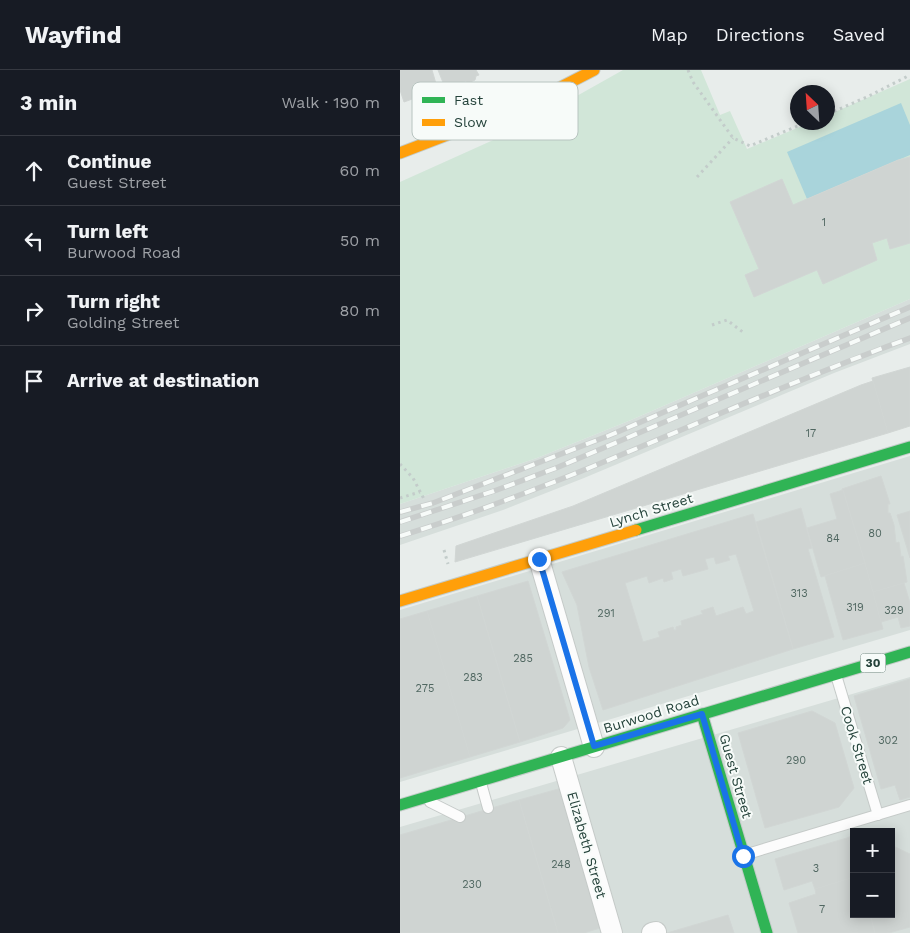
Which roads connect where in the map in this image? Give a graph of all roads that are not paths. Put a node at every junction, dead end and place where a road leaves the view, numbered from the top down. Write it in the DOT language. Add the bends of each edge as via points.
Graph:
graph roads {
  1 [pos="594,70"];
  2 [pos="571,82"];
  3 [pos="436,140"];
  4 [pos="400,152"];
  5 [pos="910,447"];
  6 [pos="539,559"];
  7 [pos="400,601"];
  8 [pos="910,652"];
  9 [pos="836,674"];
  10 [pos="702,714"];
  11 [pos="594,746"];
  12 [pos="561,757"];
  13 [pos="480,780"];
  14 [pos="423,798"];
  15 [pos="400,805"];
  16 [pos="910,805"];
  17 [pos="488,808"];
  18 [pos="878,815"];
  19 [pos="460,817"];
  20 [pos="743,856"];
  21 [pos="612,933"];
  22 [pos="767,933"];
  1 -- 2 [label="street"];
  3 -- 4 [label="street"];
  5 -- 6 [label="street, Lynch Street"];
  6 -- 7 [label="street, Lynch Street"];
  6 -- 11 [label="street"];
  8 -- 9 [label="street, Burwood Road / 30"];
  9 -- 10 [label="street, Burwood Road / 30"];
  9 -- 18 [label="lane, Cook Street"];
  10 -- 11 [label="street, Burwood Road / 30"];
  10 -- 20 [label="street, Guest Street"];
  11 -- 12 [label="street, Burwood Road / 30"];
  12 -- 13 [label="street, Burwood Road / 30"];
  12 -- 21 [label="street, Elizabeth Street"];
  13 -- 14 [label="street, Burwood Road / 30"];
  13 -- 17 [label="lane"];
  14 -- 15 [label="street, Burwood Road / 30"];
  14 -- 19 [label="lane"];
  16 -- 18 [label="lane"];
  18 -- 20 [label="lane"];
  20 -- 22 [label="street, Guest Street"];
}
